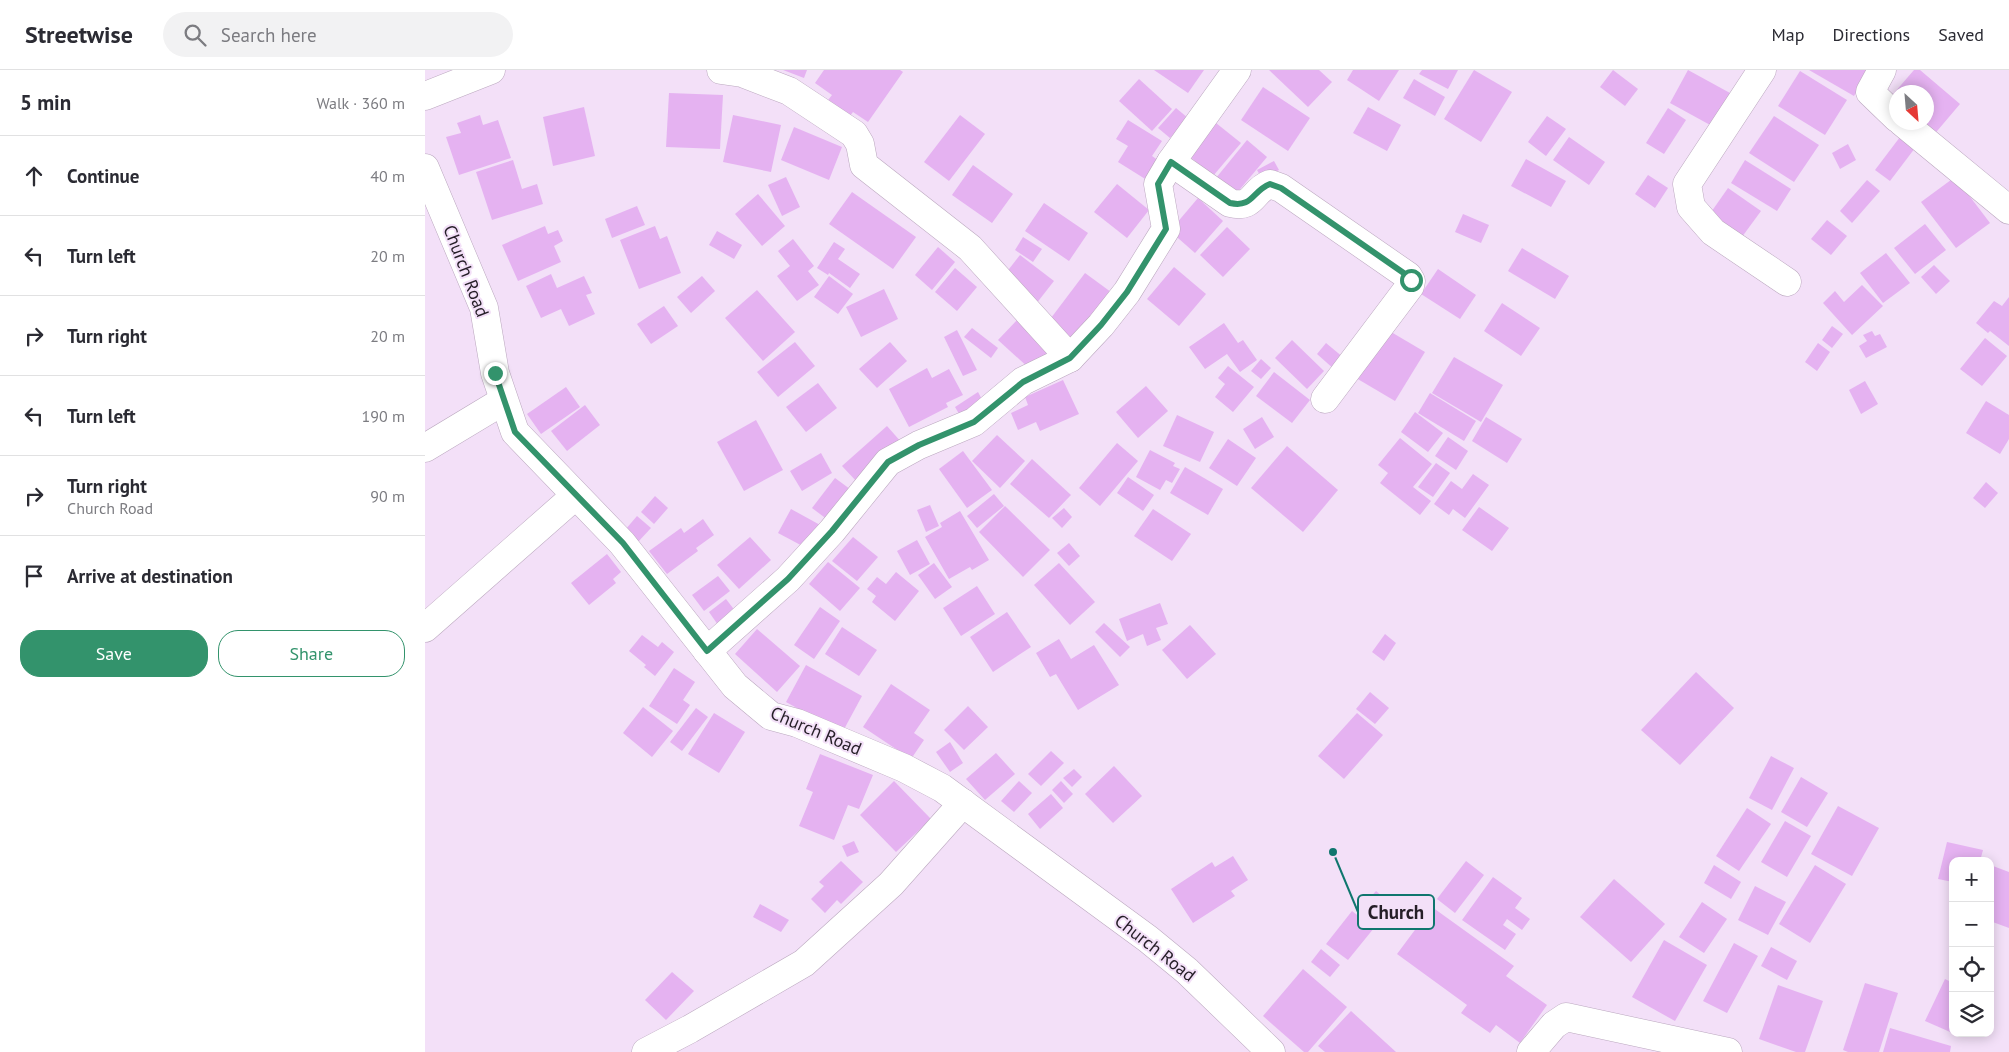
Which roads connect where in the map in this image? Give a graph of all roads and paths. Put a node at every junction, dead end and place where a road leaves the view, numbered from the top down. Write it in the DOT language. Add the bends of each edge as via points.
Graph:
graph roads {
  1 [pos="491,70"];
  2 [pos="721,70"];
  3 [pos="1237,70"];
  4 [pos="1762,70"];
  5 [pos="1882,70"];
  6 [pos="425,96"];
  7 [pos="1889,110"];
  8 [pos="1912,130"];
  9 [pos="1171,162"];
  10 [pos="425,168"];
  11 [pos="2009,210"];
  12 [pos="1787,282"];
  13 [pos="1070,358"];
  14 [pos="1325,399"];
  15 [pos="503,401"];
  16 [pos="425,448"];
  17 [pos="575,496"];
  18 [pos="425,628"];
  19 [pos="707,651"];
  20 [pos="963,803"];
  21 [pos="645,1052"];
  22 [pos="1271,1052"];
  23 [pos="1531,1052"];
  24 [pos="1728,1052"];
  1 -- 6 [label="street"];
  2 -- 13 [label="street" via="742,73 789,91 854,134 861,144 864,165 970,248"];
  3 -- 9 [label="street"];
  4 -- 12 [label="street" via="1687,184 1691,207 1713,232"];
  5 -- 7 [label="street" via="1870,92"];
  8 -- 11 [label="street"];
  9 -- 13 [label="street" via="1158,184 1166,229 1127,292"];
  9 -- 14 [label="street" via="1230,203 1241,205 1249,201 1263,186 1270,184 1281,188 1411,280 1410,286"];
  10 -- 15 [label="street, Church Road" via="484,308"];
  13 -- 19 [label="street" via="1023,382 974,422 888,462 788,579"];
  15 -- 16 [label="street"];
  15 -- 17 [label="street, Church Road" via="515,432"];
  17 -- 18 [label="street"];
  17 -- 19 [label="street, Church Road" via="623,543"];
  19 -- 20 [label="street, Church Road" via="735,686 771,716 797,723 904,768"];
  20 -- 21 [label="street" via="891,884 804,962"];
  20 -- 22 [label="street, Church Road" via="1187,970"];
  23 -- 24 [label="street" via="1554,1025 1566,1017"];
}
